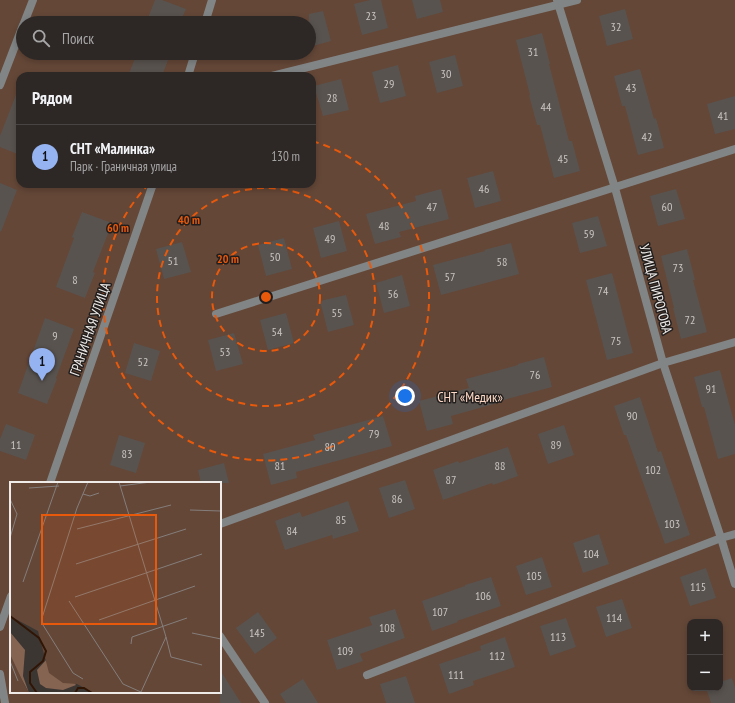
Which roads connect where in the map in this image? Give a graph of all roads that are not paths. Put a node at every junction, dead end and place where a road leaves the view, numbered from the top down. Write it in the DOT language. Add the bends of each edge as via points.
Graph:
graph roads {
  1 [pos="33,0"];
  2 [pos="212,0"];
  3 [pos="577,0"];
  4 [pos="557,2"];
  5 [pos="26,16"];
  6 [pos="207,16"];
  7 [pos="16,43"];
  8 [pos="193,60"];
  9 [pos="189,72"];
  10 [pos="287,72"];
  11 [pos="0,85"];
  12 [pos="735,149"];
  13 [pos="152,188"];
  14 [pos="615,188"];
  15 [pos="216,314"];
  16 [pos="735,342"];
  17 [pos="663,363"];
  18 [pos="50,482"];
  19 [pos="221,524"];
  20 [pos="735,534"];
  21 [pos="721,538"];
  22 [pos="735,584"];
  23 [pos="10,599"];
  24 [pos="0,627"];
  25 [pos="221,637"];
  26 [pos="0,674"];
  27 [pos="367,675"];
  28 [pos="5,703"];
  29 [pos="265,703"];
  1 -- 5 [label="street"];
  2 -- 6 [label="street"];
  3 -- 4 [label="street"];
  4 -- 10 [label="street"];
  4 -- 14 [label="street, УЛИЦА ПИРОГОВА"];
  7 -- 11 [label="street"];
  8 -- 9 [label="street"];
  12 -- 14 [label="street"];
  13 -- 18 [label="street, ГРАНИЧНАЯ УЛИЦА"];
  14 -- 15 [label="street"];
  14 -- 17 [label="street, УЛИЦА ПИРОГОВА"];
  16 -- 17 [label="street"];
  17 -- 19 [label="street"];
  17 -- 21 [label="street, УЛИЦА ПИРОГОВА"];
  20 -- 21 [label="street"];
  21 -- 22 [label="street, УЛИЦА ПИРОГОВА"];
  21 -- 27 [label="street"];
  23 -- 24 [label="street"];
  25 -- 29 [label="street"];
  26 -- 28 [label="street"];
}
